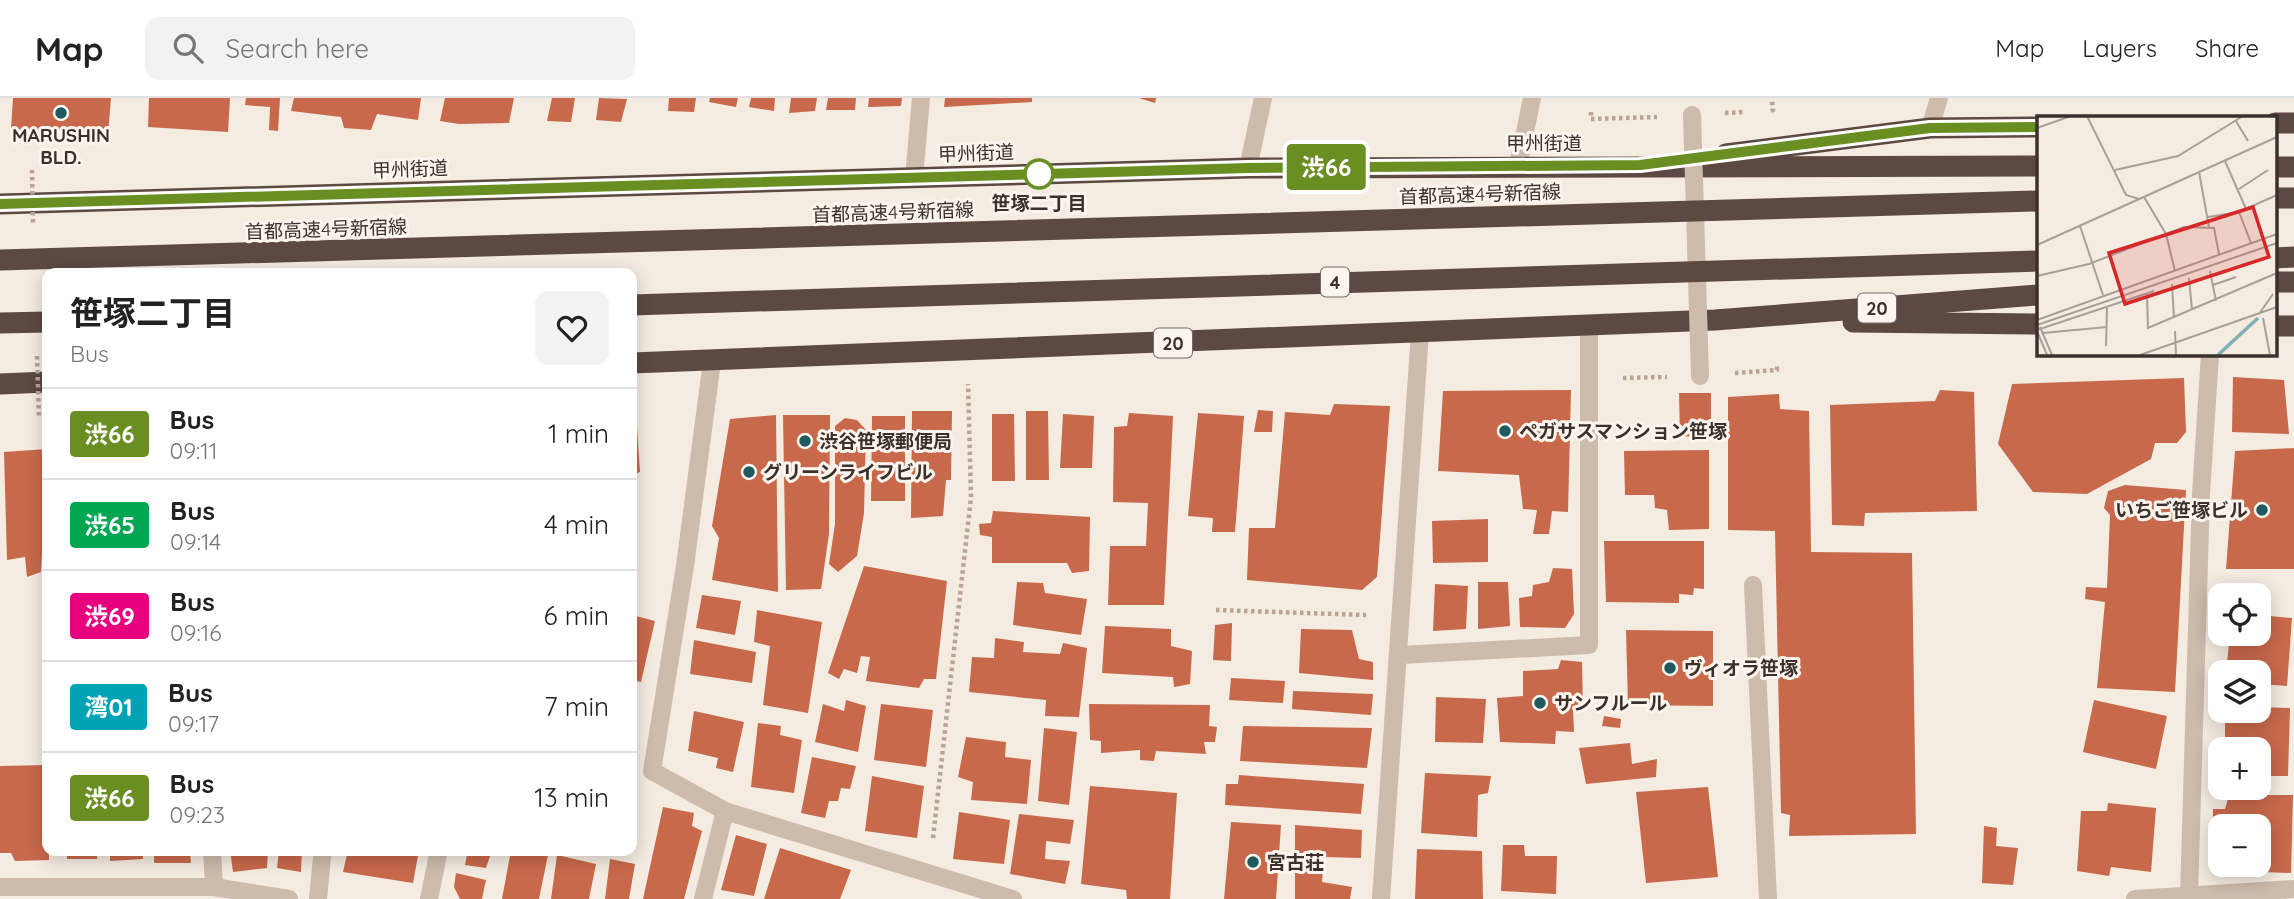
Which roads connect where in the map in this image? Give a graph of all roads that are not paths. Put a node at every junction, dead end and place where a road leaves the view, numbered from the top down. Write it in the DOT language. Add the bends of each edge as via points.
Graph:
graph roads {
  1 [pos="921,98"];
  2 [pos="1263,98"];
  3 [pos="1532,98"];
  4 [pos="1939,98"];
  5 [pos="1692,115"];
  6 [pos="2276,123"];
  7 [pos="2294,123"];
  8 [pos="2037,127"];
  9 [pos="1930,128"];
  10 [pos="1640,165"];
  11 [pos="1518,166"];
  12 [pos="2037,166"];
  13 [pos="2276,167"];
  14 [pos="2294,167"];
  15 [pos="1248,168"];
  16 [pos="914,178"];
  17 [pos="2276,198"];
  18 [pos="2294,198"];
  19 [pos="2037,201"];
  20 [pos="0,204"];
  21 [pos="2294,257"];
  22 [pos="2276,258"];
  23 [pos="0,260"];
  24 [pos="2037,261"];
  25 [pos="2276,282"];
  26 [pos="2294,282"];
  27 [pos="2037,295"];
  28 [pos="637,305"];
  29 [pos="1715,320"];
  30 [pos="42,322"];
  31 [pos="0,323"];
  32 [pos="2037,324"];
  33 [pos="1588,326"];
  34 [pos="2276,326"];
  35 [pos="2294,326"];
  36 [pos="1420,332"];
  37 [pos="2210,355"];
  38 [pos="712,361"];
  39 [pos="637,363"];
  40 [pos="1700,376"];
  41 [pos="42,382"];
  42 [pos="0,383"];
  43 [pos="1753,585"];
  44 [pos="1400,655"];
  45 [pos="725,811"];
  46 [pos="212,856"];
  47 [pos="438,856"];
  48 [pos="322,857"];
  49 [pos="0,887"];
  50 [pos="214,887"];
  51 [pos="2294,890"];
  52 [pos="102,894"];
  53 [pos="2189,896"];
  54 [pos="289,899"];
  55 [pos="318,899"];
  56 [pos="429,899"];
  57 [pos="703,899"];
  58 [pos="1013,899"];
  59 [pos="1381,899"];
  60 [pos="1768,899"];
  61 [pos="2136,899"];
  1 -- 16 [label="street"];
  2 -- 15 [label="street"];
  3 -- 11 [label="street"];
  4 -- 9 [label="street"];
  5 -- 40 [label="street, bridge"];
  6 -- 7 [label="highway"];
  8 -- 9 [label="highway"];
  9 -- 10 [label="highway"];
  10 -- 11 [label="highway, 甲州街道"];
  10 -- 12 [label="highway, 甲州街道"];
  11 -- 15 [label="highway, 甲州街道"];
  13 -- 14 [label="highway"];
  15 -- 16 [label="highway, 甲州街道"];
  16 -- 20 [label="highway, 甲州街道"];
  17 -- 18 [label="highway"];
  19 -- 23 [label="highway, 首都高速4号新宿線, bridge"];
  21 -- 22 [label="highway"];
  24 -- 28 [label="highway, 4, bridge"];
  25 -- 26 [label="highway"];
  27 -- 29 [label="highway, 20"];
  29 -- 32 [label="highway"];
  29 -- 33 [label="highway, 20"];
  30 -- 31 [label="highway, bridge"];
  33 -- 36 [label="highway, 20"];
  33 -- 44 [label="street" via="1589,645"];
  34 -- 35 [label="highway"];
  36 -- 38 [label="highway, 20"];
  36 -- 44 [label="street"];
  37 -- 53 [label="street" via="2201,494"];
  38 -- 39 [label="highway, 20"];
  38 -- 45 [label="street" via="652,771"];
  41 -- 42 [label="highway"];
  43 -- 60 [label="street"];
  44 -- 59 [label="street"];
  45 -- 57 [label="street"];
  45 -- 58 [label="street"];
  46 -- 50 [label="street"];
  47 -- 56 [label="street"];
  48 -- 55 [label="street"];
  49 -- 52 [label="street"];
  50 -- 52 [label="street"];
  50 -- 54 [label="street"];
  51 -- 53 [label="street"];
  53 -- 61 [label="street"];
}
